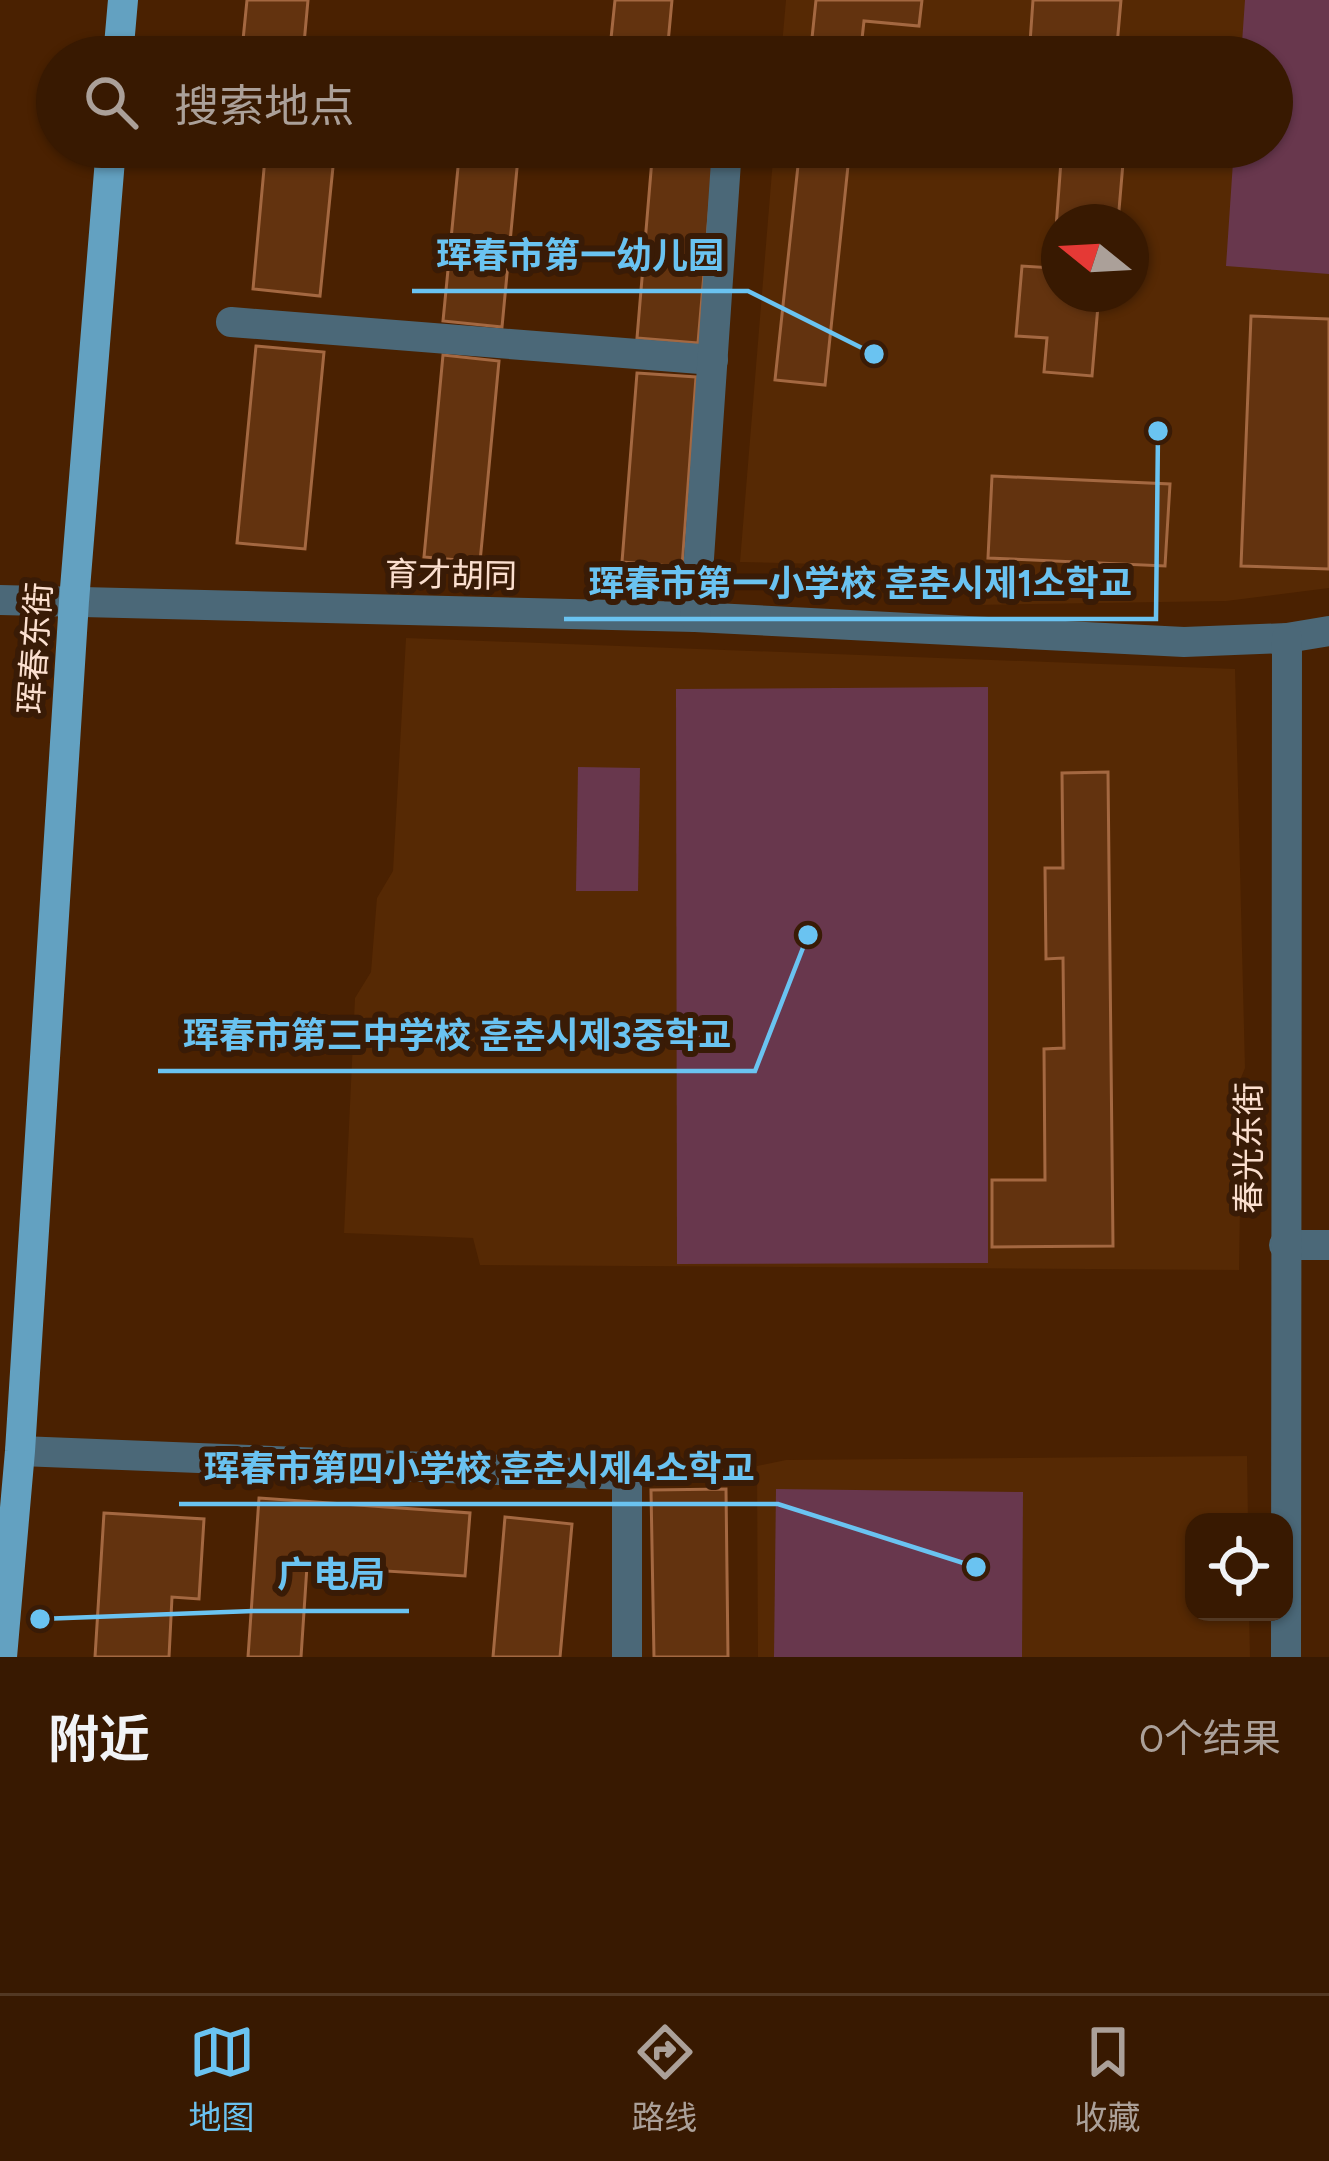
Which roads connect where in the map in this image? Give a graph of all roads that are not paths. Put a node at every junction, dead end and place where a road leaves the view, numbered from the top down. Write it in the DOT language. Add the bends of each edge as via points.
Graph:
graph roads {
  1 [pos="123,0"];
  2 [pos="120,36"];
  3 [pos="109,168"];
  4 [pos="726,168"];
  5 [pos="231,322"];
  6 [pos="712,360"];
  7 [pos="0,600"];
  8 [pos="74,601"];
  9 [pos="695,617"];
  10 [pos="1329,631"];
  11 [pos="1287,638"];
  12 [pos="1284,1245"];
  13 [pos="1329,1245"];
  14 [pos="20,1450"];
  15 [pos="2,1657"];
  16 [pos="627,1657"];
  17 [pos="1286,1657"];
  1 -- 2 [label="main road"];
  3 -- 8 [label="main road, 珲春东街"];
  4 -- 6 [label="street"];
  5 -- 6 [label="street"];
  6 -- 9 [label="street"];
  7 -- 8 [label="street, 育才胡同"];
  8 -- 9 [label="street, 育才胡同"];
  8 -- 14 [label="main road, 珲春东街"];
  9 -- 11 [label="street, 育才胡同" via="1184,642"];
  10 -- 11 [label="street, 育才胡同"];
  11 -- 12 [label="street, 春光东街"];
  12 -- 13 [label="street"];
  12 -- 17 [label="street, 春光东街"];
  14 -- 15 [label="main road, 珲春东街"];
  14 -- 16 [label="street" via="626,1474"];
}
